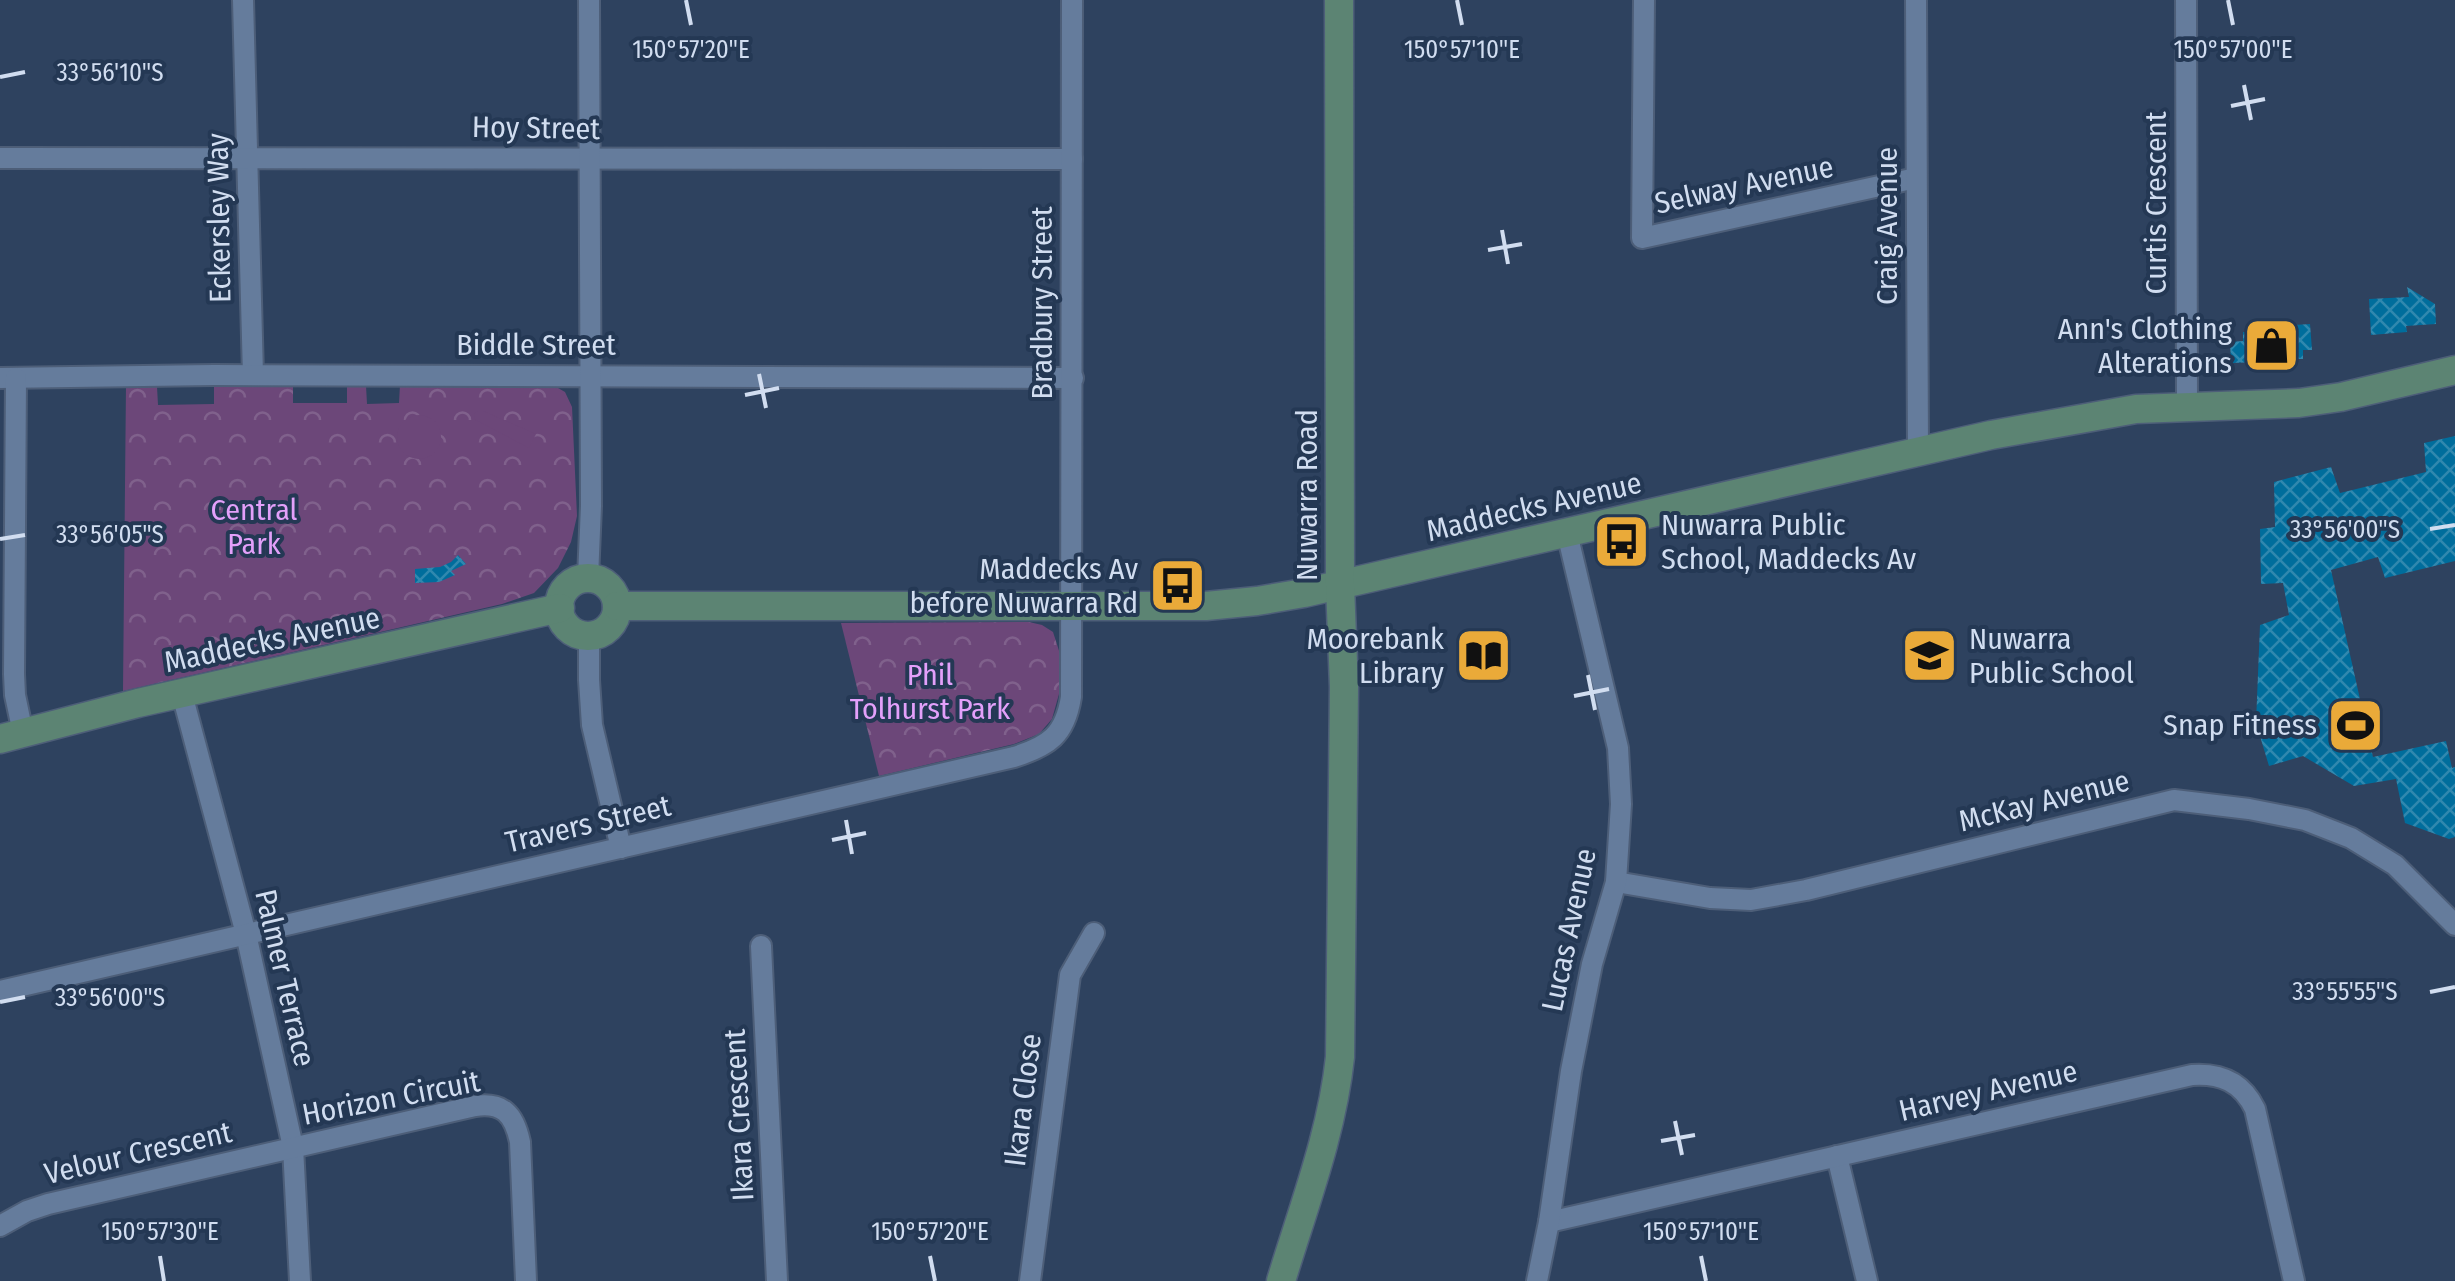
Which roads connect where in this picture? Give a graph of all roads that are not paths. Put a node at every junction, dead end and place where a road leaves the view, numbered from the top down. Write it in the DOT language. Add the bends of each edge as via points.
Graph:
graph roads {
  1 [pos="242,0"];
  2 [pos="589,0"];
  3 [pos="1072,0"];
  4 [pos="1339,0"];
  5 [pos="1644,0"];
  6 [pos="1916,0"];
  7 [pos="2186,0"];
  8 [pos="248,157"];
  9 [pos="0,158"];
  10 [pos="591,159"];
  11 [pos="1072,159"];
  12 [pos="1916,178"];
  13 [pos="2455,370"];
  14 [pos="253,375"];
  15 [pos="590,375"];
  16 [pos="8,378"];
  17 [pos="1072,378"];
  18 [pos="2187,407"];
  19 [pos="1918,452"];
  20 [pos="1567,533"];
  21 [pos="588,578"];
  22 [pos="1340,585"];
  23 [pos="618,606"];
  24 [pos="1072,606"];
  25 [pos="560,608"];
  26 [pos="589,636"];
  27 [pos="182,694"];
  28 [pos="11,736"];
  29 [pos="621,848"];
  30 [pos="1616,882"];
  31 [pos="2455,925"];
  32 [pos="1094,933"];
  33 [pos="246,934"];
  34 [pos="761,946"];
  35 [pos="0,991"];
  36 [pos="293,1147"];
  37 [pos="1838,1156"];
  38 [pos="1548,1222"];
  39 [pos="0,1226"];
  40 [pos="300,1281"];
  41 [pos="526,1281"];
  42 [pos="777,1281"];
  43 [pos="1030,1281"];
  44 [pos="1281,1281"];
  45 [pos="1537,1281"];
  46 [pos="1867,1281"];
  47 [pos="2294,1281"];
  1 -- 8 [label="street, Eckersley Way"];
  2 -- 10 [label="street"];
  3 -- 11 [label="street, Bradbury Street"];
  4 -- 22 [label="street, Nuwarra Road"];
  5 -- 12 [label="street, Selway Avenue" via="1642,238"];
  6 -- 12 [label="street, Craig Avenue"];
  7 -- 18 [label="street, Curtis Crescent"];
  8 -- 9 [label="street, Hoy Street"];
  8 -- 10 [label="street, Hoy Street"];
  8 -- 14 [label="street, Eckersley Way"];
  10 -- 11 [label="street, Hoy Street"];
  10 -- 15 [label="street"];
  11 -- 17 [label="street, Bradbury Street"];
  12 -- 19 [label="street, Craig Avenue"];
  13 -- 18 [label="street, Maddecks Avenue" via="2299,403"];
  14 -- 15 [label="street, Biddle Street"];
  14 -- 16 [label="street, Biddle Street"];
  15 -- 17 [label="street, Biddle Street"];
  15 -- 21 [label="street"];
  16 -- 28 [label="street"];
  17 -- 24 [label="street, Bradbury Street"];
  18 -- 19 [label="street, Maddecks Avenue" via="2084,417"];
  19 -- 20 [label="street, Maddecks Avenue"];
  20 -- 22 [label="street, Maddecks Avenue"];
  20 -- 30 [label="street, Lucas Avenue" via="1618,748"];
  21 -- 23 [label="street" via="610,588"];
  21 -- 25 [label="street" via="570,585"];
  22 -- 24 [label="street, Maddecks Avenue" via="1230,604"];
  22 -- 44 [label="street, Nuwarra Road" via="1340,1057 1322,1147"];
  23 -- 24 [label="street, Maddecks Avenue"];
  23 -- 26 [label="street" via="606,630"];
  24 -- 29 [label="street, Travers Street" via="1068,714 1049,742"];
  25 -- 26 [label="street" via="572,631"];
  25 -- 27 [label="street, Maddecks Avenue"];
  26 -- 29 [label="street" via="592,726"];
  27 -- 28 [label="street, Maddecks Avenue"];
  27 -- 33 [label="street, Palmer Terrace"];
  29 -- 33 [label="street, Travers Street"];
  30 -- 31 [label="street, McKay Avenue" via="1752,900 2174,800 2305,820 2351,838 2395,865"];
  30 -- 38 [label="street, Lucas Avenue" via="1592,964"];
  32 -- 43 [label="street, Ikara Close" via="1070,975"];
  33 -- 35 [label="street, Travers Street"];
  33 -- 36 [label="street, Palmer Terrace"];
  34 -- 42 [label="street, Ikara Crescent"];
  36 -- 39 [label="street, Velour Crescent" via="48,1204"];
  36 -- 40 [label="street, Palmer Terrace"];
  36 -- 41 [label="street, Horizon Circuit" via="474,1106 501,1108 520,1142"];
  37 -- 38 [label="street, Harvey Avenue"];
  37 -- 46 [label="street"];
  37 -- 47 [label="street, Harvey Avenue" via="2192,1075 2216,1075 2239,1086 2255,1109"];
  38 -- 45 [label="street, Lucas Avenue"];
}
